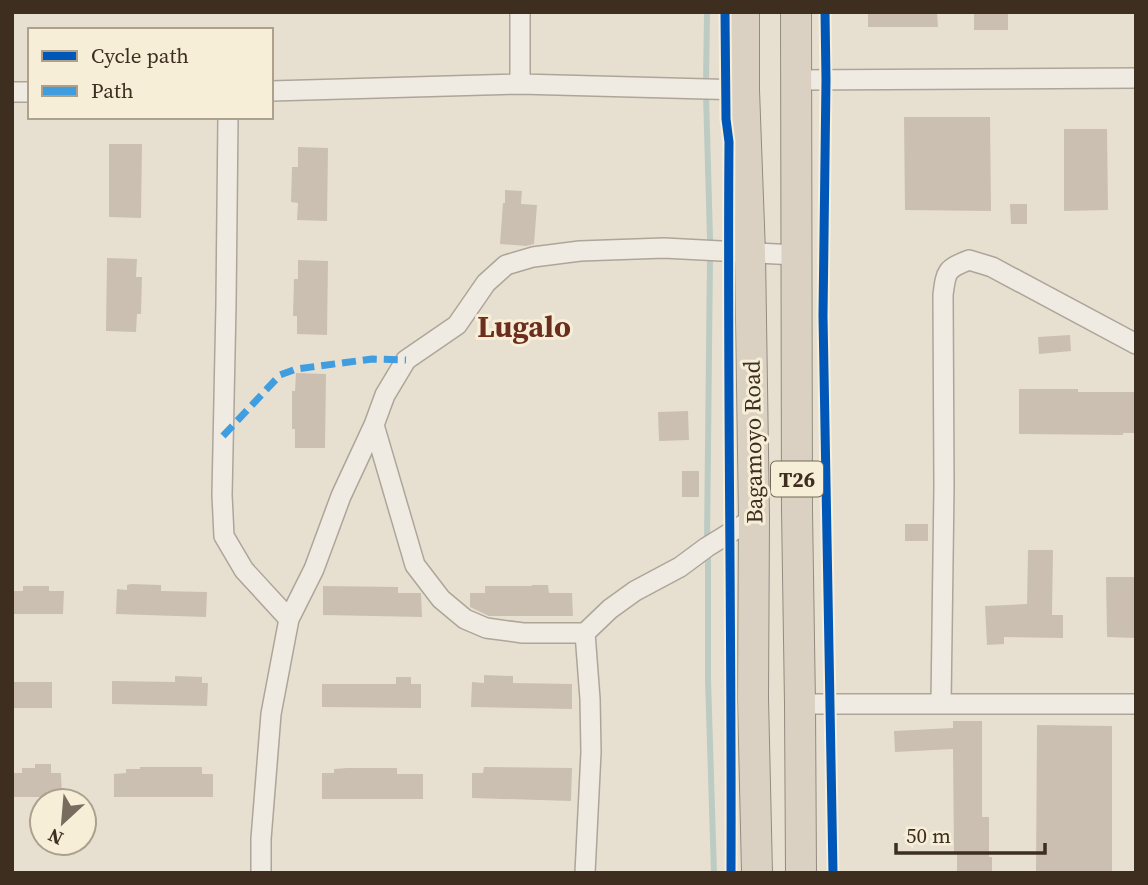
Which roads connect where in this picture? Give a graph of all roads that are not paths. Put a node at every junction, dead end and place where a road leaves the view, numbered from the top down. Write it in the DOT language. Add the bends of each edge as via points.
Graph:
graph roads {
  1 [pos="520,12"];
  2 [pos="744,12"];
  3 [pos="796,12"];
  4 [pos="1136,78"];
  5 [pos="797,80"];
  6 [pos="520,84"];
  7 [pos="744,90"];
  8 [pos="273,91"];
  9 [pos="228,119"];
  10 [pos="750,253"];
  11 [pos="796,255"];
  12 [pos="1136,344"];
  13 [pos="374,425"];
  14 [pos="754,518"];
  15 [pos="289,619"];
  16 [pos="585,633"];
  17 [pos="800,704"];
  18 [pos="941,704"];
  19 [pos="1136,704"];
  20 [pos="261,873"];
  21 [pos="585,873"];
  22 [pos="757,873"];
  23 [pos="801,873"];
  1 -- 6 [label="lane"];
  2 -- 7 [label="highway, Bagamoyo Road / T26"];
  3 -- 5 [label="highway, Bagamoyo Road / T26"];
  4 -- 5 [label="lane"];
  5 -- 11 [label="highway, Bagamoyo Road / T26"];
  6 -- 7 [label="lane"];
  6 -- 8 [label="lane"];
  7 -- 10 [label="highway, Bagamoyo Road / T26"];
  9 -- 15 [label="lane" via="224,536 244,570"];
  10 -- 11 [label="lane"];
  10 -- 13 [label="lane" via="664,248 580,251 506,265 457,325 406,360"];
  10 -- 14 [label="highway, Bagamoyo Road / T26"];
  11 -- 17 [label="highway, Bagamoyo Road / T26"];
  12 -- 18 [label="lane" via="992,267 969,260 952,266 945,278"];
  13 -- 15 [label="lane"];
  13 -- 16 [label="lane" via="415,565 441,600 486,628"];
  14 -- 16 [label="lane" via="635,591"];
  14 -- 22 [label="highway, Bagamoyo Road / T26"];
  15 -- 20 [label="lane" via="271,714"];
  16 -- 21 [label="lane" via="591,752"];
  17 -- 18 [label="lane"];
  17 -- 23 [label="highway, Bagamoyo Road / T26"];
  18 -- 19 [label="lane"];
}
